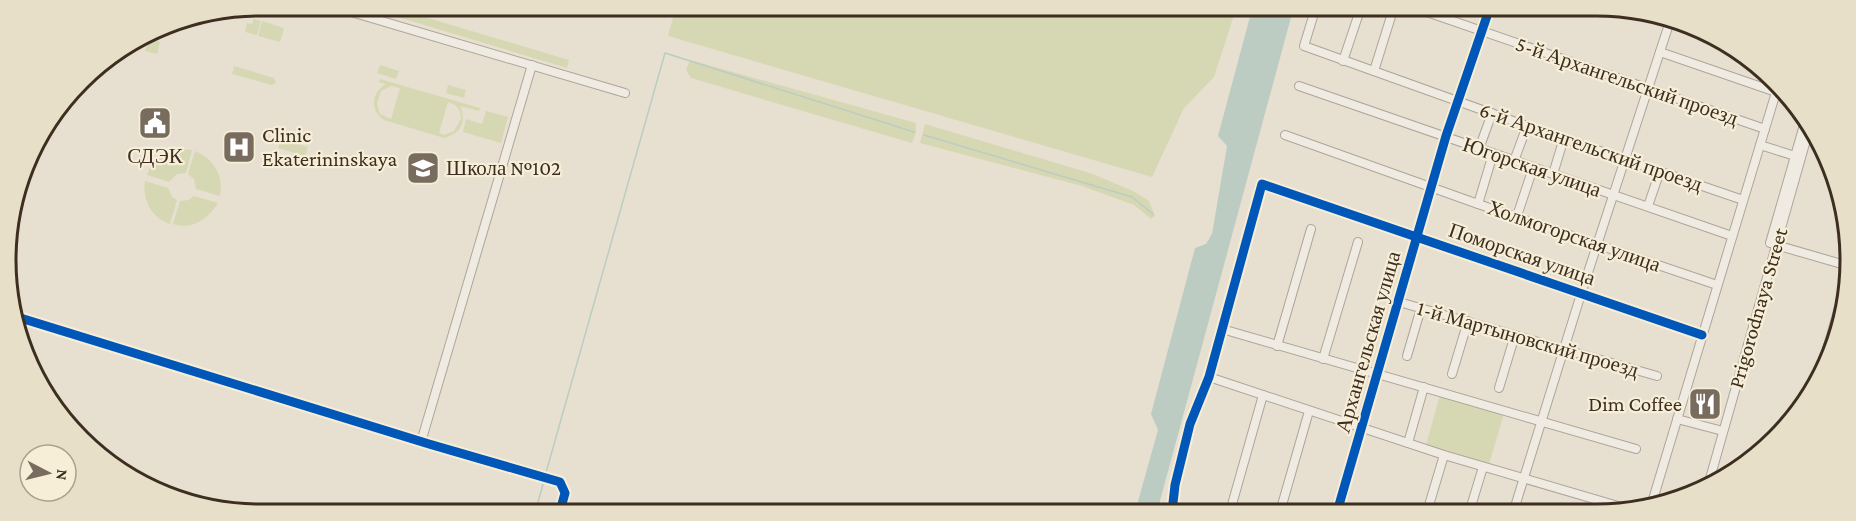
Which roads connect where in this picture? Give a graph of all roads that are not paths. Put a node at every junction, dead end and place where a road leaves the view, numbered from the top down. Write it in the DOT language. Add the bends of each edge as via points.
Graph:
graph roads {
  1 [pos="365,16"];
  2 [pos="1313,16"];
  3 [pos="1358,16"];
  4 [pos="1390,16"];
  5 [pos="1439,16"];
  6 [pos="1487,16"];
  7 [pos="1668,27"];
  8 [pos="1482,31"];
  9 [pos="1660,52"];
  10 [pos="1343,61"];
  11 [pos="532,65"];
  12 [pos="1374,71"];
  13 [pos="1299,86"];
  14 [pos="1648,88"];
  15 [pos="1768,88"];
  16 [pos="625,93"];
  17 [pos="1775,96"];
  18 [pos="1459,101"];
  19 [pos="1492,113"];
  20 [pos="1527,126"];
  21 [pos="1765,129"];
  22 [pos="1802,131"];
  23 [pos="1285,135"];
  24 [pos="1446,136"];
  25 [pos="1564,138"];
  26 [pos="1806,138"];
  27 [pos="1760,145"];
  28 [pos="1479,149"];
  29 [pos="1493,154"];
  30 [pos="1795,156"];
  31 [pos="1624,158"];
  32 [pos="1514,160"];
  33 [pos="1533,168"];
  34 [pos="1660,171"];
  35 [pos="1553,174"];
  36 [pos="1431,186"];
  37 [pos="1613,195"];
  38 [pos="1743,200"];
  39 [pos="1478,204"];
  40 [pos="1648,206"];
  41 [pos="1517,216"];
  42 [pos="1311,229"];
  43 [pos="1732,236"];
  44 [pos="1417,237"];
  45 [pos="1358,242"];
  46 [pos="1598,244"];
  47 [pos="1773,244"];
  48 [pos="1840,263"];
  49 [pos="1717,285"];
  50 [pos="1581,294"];
  51 [pos="1399,302"];
  52 [pos="1421,308"];
  53 [pos="24,319"];
  54 [pos="1468,321"];
  55 [pos="1222,330"];
  56 [pos="1515,335"];
  57 [pos="1702,335"];
  58 [pos="1277,346"];
  59 [pos="1564,349"];
  60 [pos="1407,356"];
  61 [pos="1323,359"];
  62 [pos="1377,374"];
  63 [pos="1452,374"];
  64 [pos="1657,376"];
  65 [pos="1209,377"];
  66 [pos="1424,387"];
  67 [pos="1499,388"];
  68 [pos="1263,395"];
  69 [pos="1309,411"];
  70 [pos="1677,419"];
  71 [pos="1541,421"];
  72 [pos="1361,428"];
  73 [pos="1723,431"];
  74 [pos="421,442"];
  75 [pos="1408,443"];
  76 [pos="1636,449"];
  77 [pos="1443,455"];
  78 [pos="1483,466"];
  79 [pos="1711,475"];
  80 [pos="1524,477"];
  81 [pos="1654,497"];
  82 [pos="562,504"];
  83 [pos="1173,504"];
  84 [pos="1232,504"];
  85 [pos="1282,504"];
  86 [pos="1339,504"];
  87 [pos="1429,504"];
  88 [pos="1472,504"];
  89 [pos="1516,504"];
  90 [pos="1612,504"];
  1 -- 11 [label="street"];
  2 -- 10 [label="street, 6-й Архангельский проезд" via="1304,46"];
  3 -- 10 [label="street"];
  4 -- 12 [label="street"];
  5 -- 8 [label="street, 5-й Архангельский проезд"];
  6 -- 8 [label="street, Архангельская улица"];
  7 -- 9 [label="street"];
  8 -- 14 [label="street, 5-й Архангельский проезд"];
  8 -- 18 [label="street, Архангельская улица"];
  9 -- 14 [label="street"];
  9 -- 15 [label="street"];
  10 -- 12 [label="street, 6-й Архангельский проезд"];
  11 -- 16 [label="street"];
  11 -- 74 [label="street"];
  12 -- 18 [label="street, 6-й Архангельский проезд"];
  13 -- 24 [label="street, Югорская улица"];
  14 -- 21 [label="street, 5-й Архангельский проезд"];
  14 -- 31 [label="street"];
  17 -- 21 [label="street"];
  18 -- 19 [label="street, 6-й Архангельский проезд"];
  18 -- 24 [label="street, Архангельская улица"];
  19 -- 20 [label="street, 6-й Архангельский проезд"];
  19 -- 28 [label="street"];
  20 -- 25 [label="street, 6-й Архангельский проезд"];
  20 -- 32 [label="street"];
  21 -- 27 [label="street"];
  22 -- 30 [label="street"];
  23 -- 36 [label="street, Холмогорская улица"];
  24 -- 28 [label="street, Югорская улица"];
  24 -- 36 [label="street, Архангельская улица"];
  25 -- 31 [label="street, 6-й Архангельский проезд"];
  25 -- 35 [label="street"];
  26 -- 47 [label="street, Prigorodnaya Street"];
  27 -- 30 [label="street"];
  27 -- 38 [label="street"];
  28 -- 29 [label="street, Югорская улица"];
  29 -- 32 [label="street, Югорская улица"];
  29 -- 39 [label="street"];
  30 -- 47 [label="street"];
  31 -- 34 [label="street, 6-й Архангельский проезд"];
  31 -- 37 [label="street"];
  32 -- 33 [label="street, Югорская улица"];
  33 -- 35 [label="street, Югорская улица"];
  33 -- 41 [label="street"];
  34 -- 38 [label="street, 6-й Архангельский проезд"];
  34 -- 40 [label="street"];
  35 -- 37 [label="street, Югорская улица"];
  36 -- 39 [label="street, Холмогорская улица"];
  36 -- 44 [label="street, Архангельская улица"];
  37 -- 40 [label="street, Югорская улица"];
  37 -- 46 [label="street"];
  38 -- 43 [label="street"];
  39 -- 41 [label="street, Холмогорская улица"];
  40 -- 43 [label="street, Югорская улица"];
  41 -- 46 [label="street, Холмогорская улица"];
  42 -- 58 [label="street"];
  43 -- 49 [label="street"];
  44 -- 50 [label="street, Поморская улица"];
  44 -- 51 [label="street, Архангельская улица"];
  44 -- 55 [label="street, Поморская улица" via="1262,184"];
  45 -- 61 [label="street"];
  46 -- 49 [label="street, Холмогорская улица"];
  46 -- 50 [label="street"];
  47 -- 48 [label="street"];
  47 -- 73 [label="street, Prigorodnaya Street"];
  49 -- 57 [label="street"];
  50 -- 57 [label="street, Поморская улица"];
  50 -- 59 [label="street"];
  51 -- 52 [label="street, 1-й Мартыновский проезд"];
  51 -- 62 [label="street, Архангельская улица"];
  52 -- 54 [label="street, 1-й Мартыновский проезд"];
  52 -- 60 [label="street"];
  53 -- 74 [label="street"];
  54 -- 56 [label="street, 1-й Мартыновский проезд"];
  54 -- 63 [label="street"];
  55 -- 58 [label="street"];
  55 -- 65 [label="street"];
  56 -- 59 [label="street, 1-й Мартыновский проезд"];
  56 -- 67 [label="street"];
  57 -- 70 [label="street"];
  58 -- 61 [label="street"];
  59 -- 64 [label="street, 1-й Мартыновский проезд"];
  59 -- 71 [label="street"];
  61 -- 62 [label="street"];
  62 -- 66 [label="street"];
  62 -- 72 [label="street, Архангельская улица"];
  65 -- 68 [label="street"];
  65 -- 83 [label="street" via="1190,424"];
  66 -- 71 [label="street"];
  66 -- 75 [label="street"];
  68 -- 69 [label="street"];
  68 -- 84 [label="street"];
  69 -- 72 [label="street"];
  69 -- 85 [label="street"];
  70 -- 73 [label="street"];
  70 -- 81 [label="street"];
  71 -- 76 [label="street"];
  71 -- 80 [label="street"];
  72 -- 75 [label="street"];
  72 -- 86 [label="street, Архангельская улица"];
  73 -- 79 [label="street, Prigorodnaya Street"];
  74 -- 82 [label="street" via="560,482 565,494"];
  75 -- 77 [label="street"];
  77 -- 78 [label="street"];
  77 -- 87 [label="street"];
  78 -- 80 [label="street"];
  78 -- 88 [label="street"];
  80 -- 89 [label="street"];
  80 -- 90 [label="street"];
}
